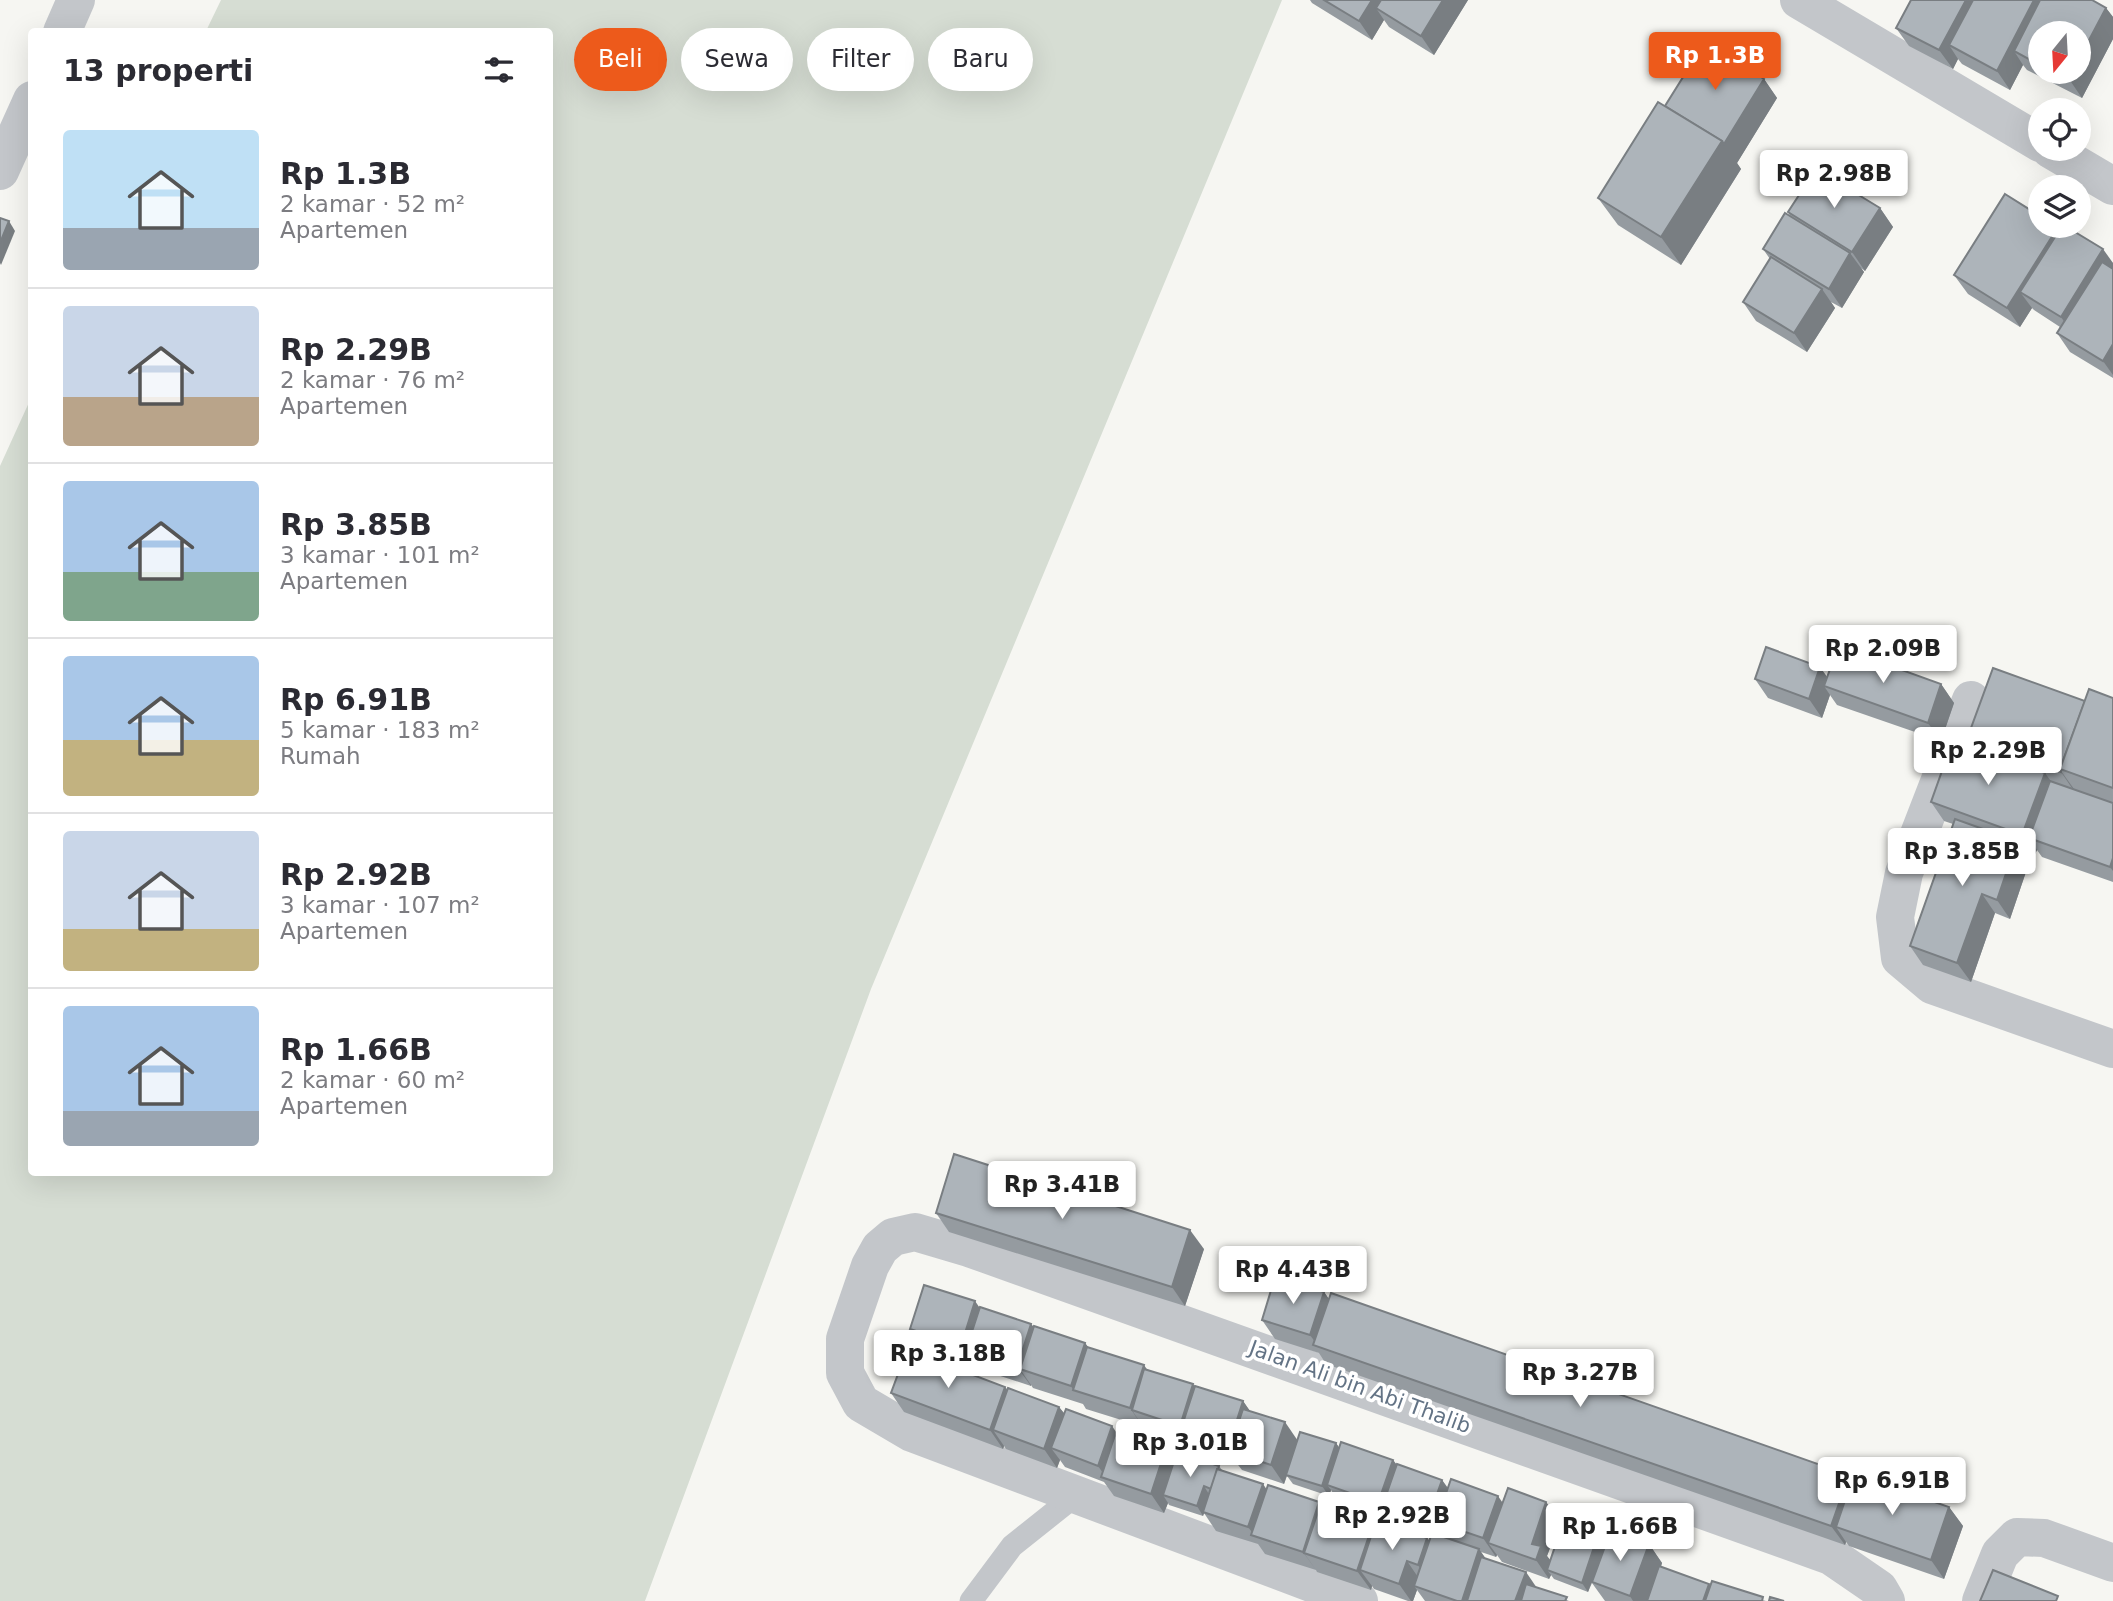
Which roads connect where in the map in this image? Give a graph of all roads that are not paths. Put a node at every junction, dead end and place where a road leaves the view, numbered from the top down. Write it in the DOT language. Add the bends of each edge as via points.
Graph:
graph roads {
  1 [pos="76,0"];
  2 [pos="1799,0"];
  3 [pos="64,28"];
  4 [pos="28,109"];
  5 [pos="2028,136"];
  6 [pos="2070,161"];
  7 [pos="0,171"];
  8 [pos="2113,186"];
  9 [pos="1971,700"];
  10 [pos="2113,1049"];
  11 [pos="1076,1495"];
  12 [pos="2113,1563"];
  13 [pos="971,1601"];
  14 [pos="1359,1601"];
  15 [pos="1886,1601"];
  16 [pos="1981,1601"];
  1 -- 3 [label="street"];
  2 -- 5 [label="street"];
  4 -- 7 [label="street"];
  6 -- 8 [label="street"];
  9 -- 10 [label="street" via="1904,873 1895,917 1900,958 1932,985"];
  11 -- 13 [label="lane" via="1012,1546"];
  11 -- 14 [label="street, Jalan Ali bin Abi Thalib"];
  11 -- 15 [label="street, Jalan Ali bin Abi Thalib" via="912,1433 861,1403 845,1373 845,1339 870,1266 893,1237 915,1232 969,1248 1831,1556 1879,1589"];
  12 -- 16 [label="street" via="2044,1538 2017,1537 2000,1554"];
}
